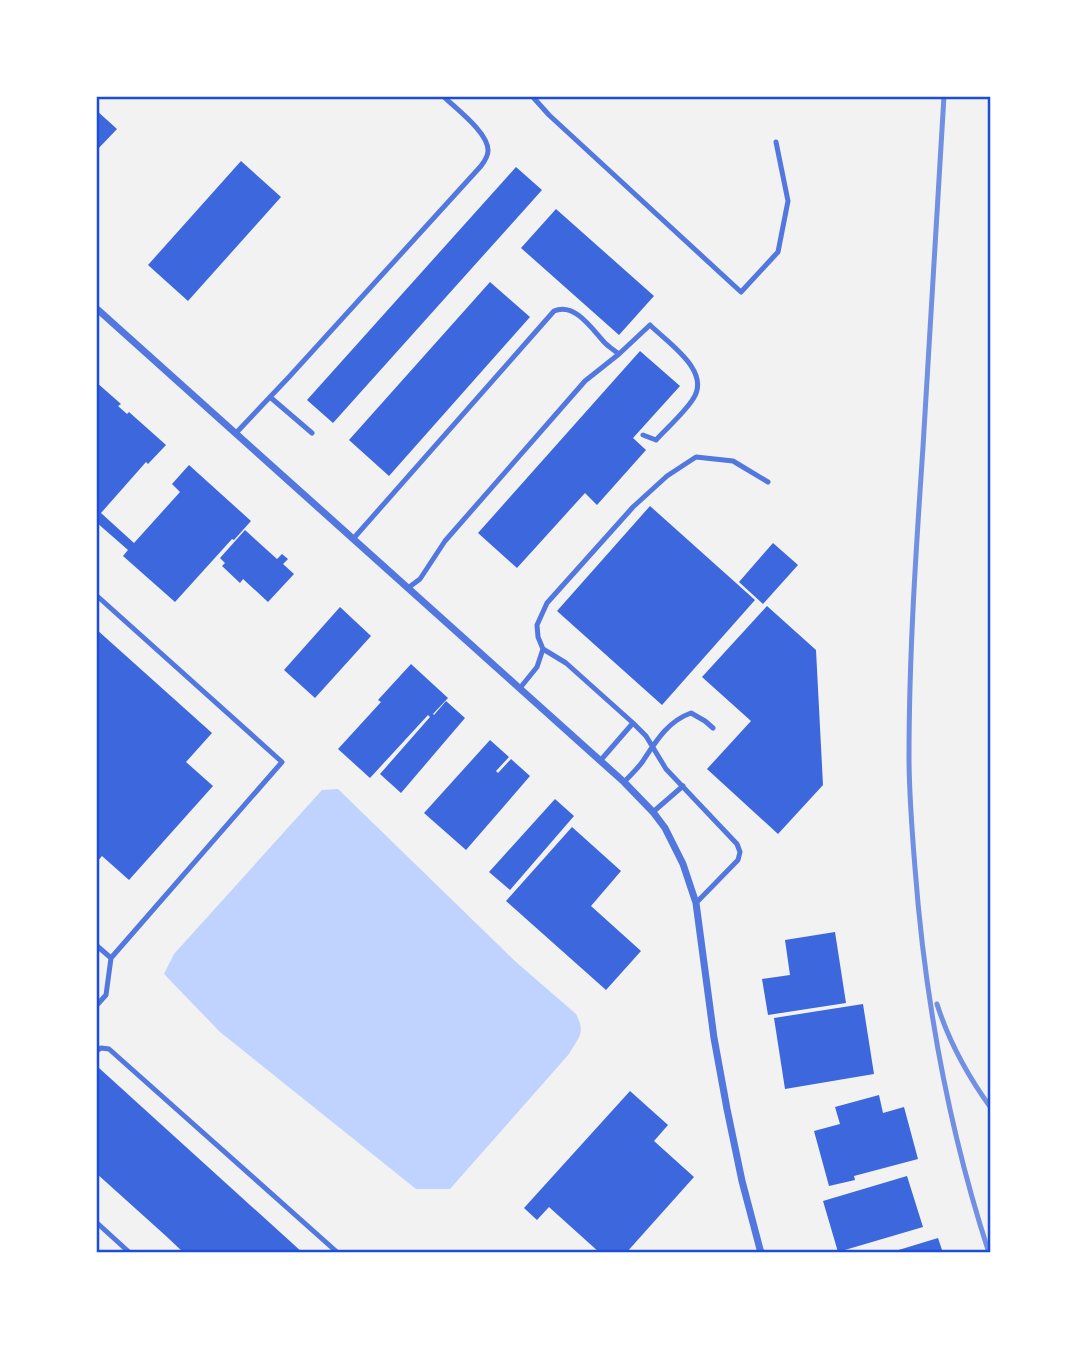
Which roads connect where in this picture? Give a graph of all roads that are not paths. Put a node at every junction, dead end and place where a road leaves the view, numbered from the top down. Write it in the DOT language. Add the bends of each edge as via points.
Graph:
graph roads {
  1 [pos="443,96"];
  2 [pos="532,96"];
  3 [pos="776,142"];
  4 [pos="96,309"];
  5 [pos="619,354"];
  6 [pos="270,397"];
  7 [pos="236,433"];
  8 [pos="312,433"];
  9 [pos="643,435"];
  10 [pos="768,482"];
  11 [pos="353,539"];
  12 [pos="408,588"];
  13 [pos="96,595"];
  14 [pos="543,649"];
  15 [pos="520,688"];
  16 [pos="633,723"];
  17 [pos="713,728"];
  18 [pos="651,746"];
  19 [pos="600,761"];
  20 [pos="624,782"];
  21 [pos="683,786"];
  22 [pos="653,812"];
  23 [pos="696,903"];
  24 [pos="96,944"];
  25 [pos="111,958"];
  26 [pos="96,1006"];
  27 [pos="96,1051"];
  28 [pos="96,1222"];
  29 [pos="130,1253"];
  30 [pos="338,1253"];
  31 [pos="761,1253"];
  1 -- 6 [label="lane" via="486,142 488,153 481,166"];
  2 -- 3 [label="lane" via="741,292 778,252 788,201"];
  4 -- 7 [label="street"];
  5 -- 9 [label="lane" via="650,325 693,366 699,383 694,398 656,440"];
  5 -- 11 [label="lane" via="570,310 554,311"];
  5 -- 12 [label="lane" via="585,381"];
  6 -- 7 [label="lane"];
  6 -- 8 [label="lane"];
  7 -- 11 [label="street"];
  10 -- 14 [label="lane" via="733,461 696,457 667,476 547,603 537,625"];
  11 -- 12 [label="street"];
  12 -- 15 [label="street"];
  13 -- 25 [label="lane" via="282,762"];
  14 -- 15 [label="lane" via="537,667"];
  14 -- 16 [label="lane" via="566,663"];
  15 -- 19 [label="street"];
  16 -- 18 [label="lane"];
  16 -- 19 [label="lane"];
  17 -- 18 [label="lane" via="691,713 677,718"];
  18 -- 20 [label="lane"];
  18 -- 21 [label="lane"];
  19 -- 20 [label="street"];
  20 -- 22 [label="street"];
  21 -- 22 [label="lane"];
  21 -- 23 [label="lane" via="740,852 734,866"];
  22 -- 23 [label="street" via="683,864"];
  23 -- 31 [label="street" via="727,1109"];
  24 -- 25 [label="lane"];
  25 -- 26 [label="lane" via="106,995"];
  27 -- 30 [label="lane" via="109,1049"];
  28 -- 29 [label="lane"];
}
